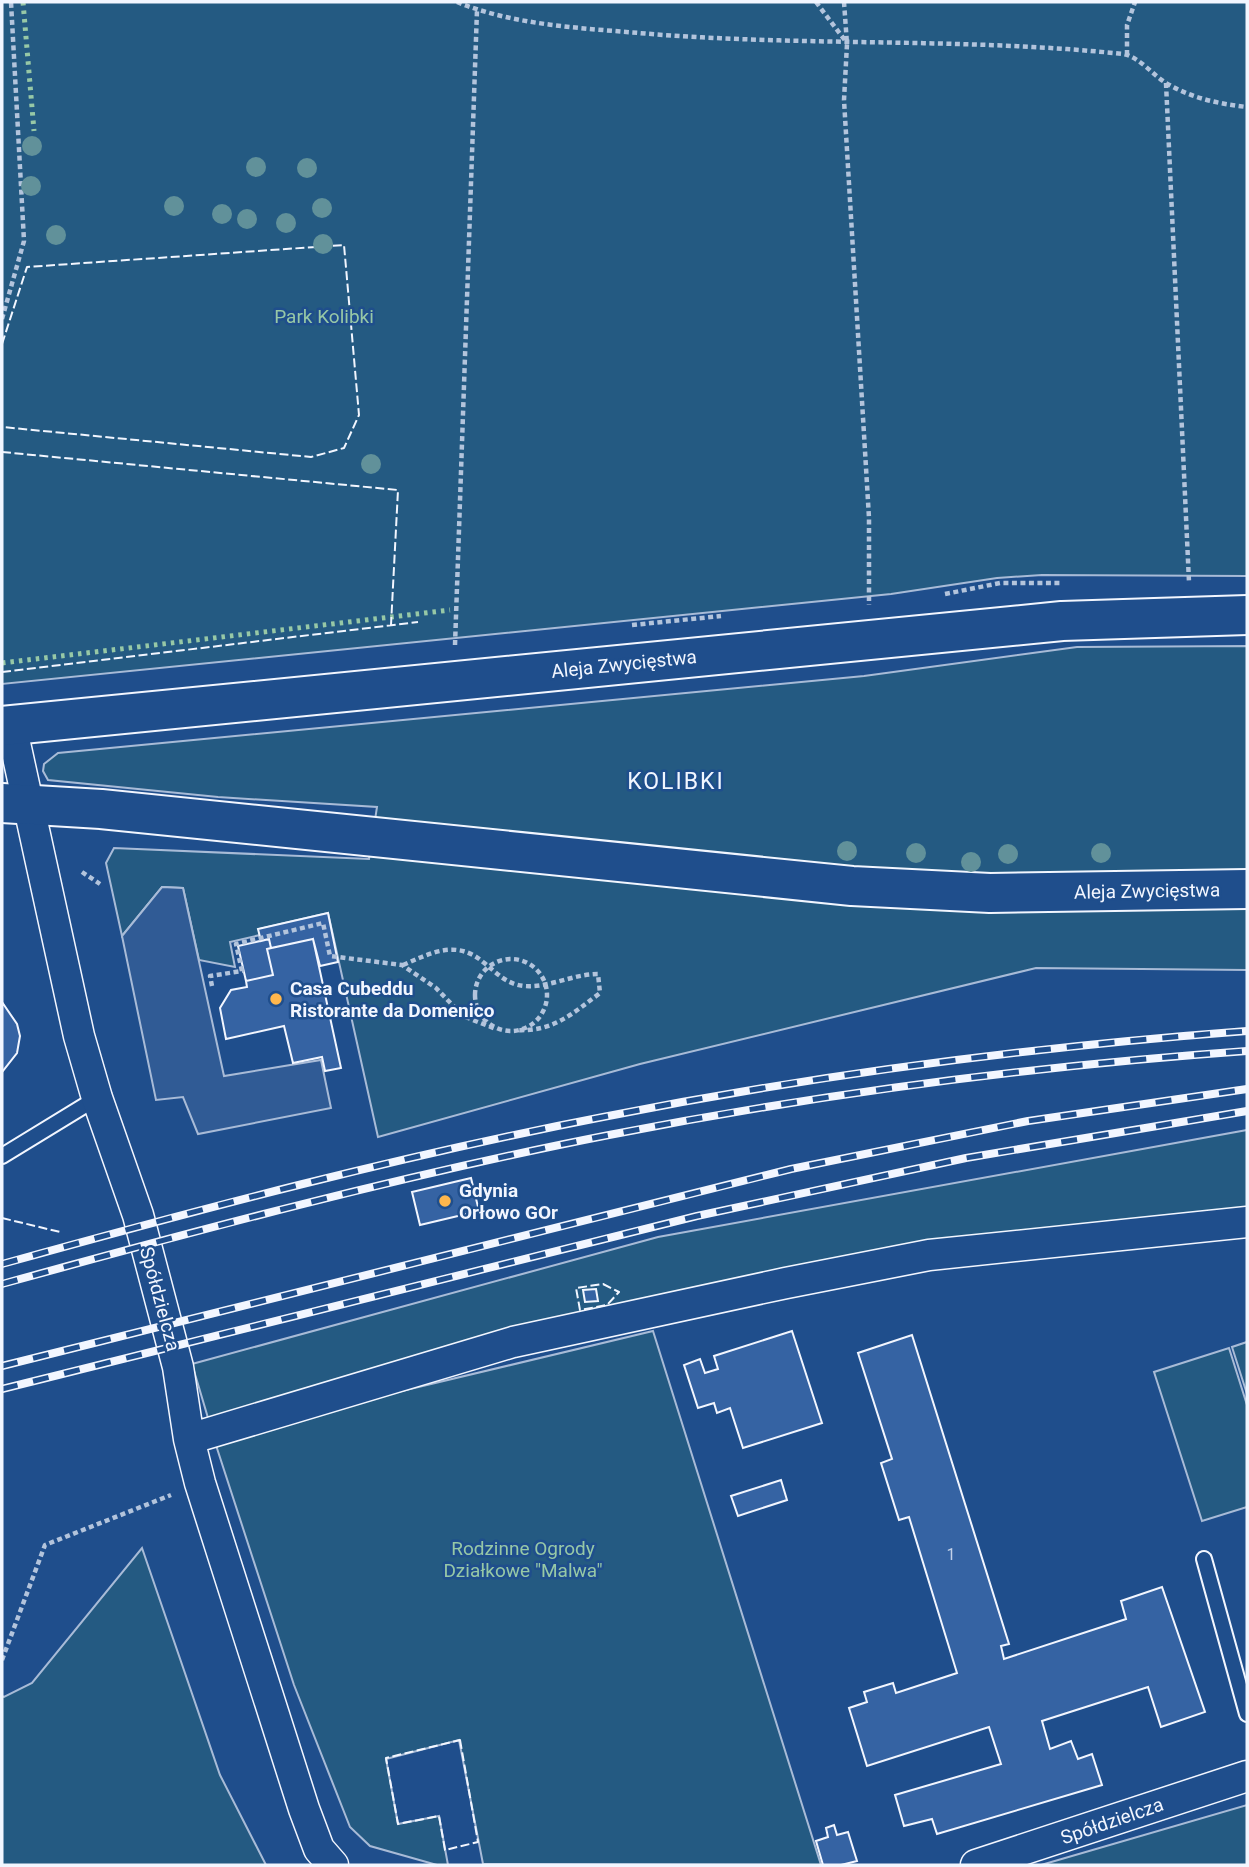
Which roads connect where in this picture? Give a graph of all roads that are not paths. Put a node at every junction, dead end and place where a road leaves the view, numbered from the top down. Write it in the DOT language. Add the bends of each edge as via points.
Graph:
graph roads {
  1 [pos="1247,615"];
  2 [pos="6,726"];
  3 [pos="14,803"];
  4 [pos="1247,889"];
  5 [pos="97,1098"];
  6 [pos="2,1156"];
  7 [pos="1247,1222"];
  8 [pos="189,1439"];
  9 [pos="1204,1559"];
  10 [pos="1247,1714"];
  11 [pos="1247,1776"];
  12 [pos="333,1865"];
  13 [pos="976,1865"];
  1 -- 2 [label="main road, Aleja Zwycięstwa" via="1062,621"];
  2 -- 3 [label="street, Spółdzielcza"];
  3 -- 4 [label="main road, Aleja Zwycięstwa" via="852,886 990,893"];
  3 -- 5 [label="street, Spółdzielcza"];
  5 -- 6 [label="lane"];
  5 -- 8 [label="street, Spółdzielcza" via="138,1215 178,1367"];
  7 -- 8 [label="street" via="929,1255 786,1283 513,1342"];
  8 -- 12 [label="street, Spółdzielcza" via="304,1809 320,1849"];
  9 -- 10 [label="lane"];
  11 -- 13 [label="street, Spółdzielcza"];
}
